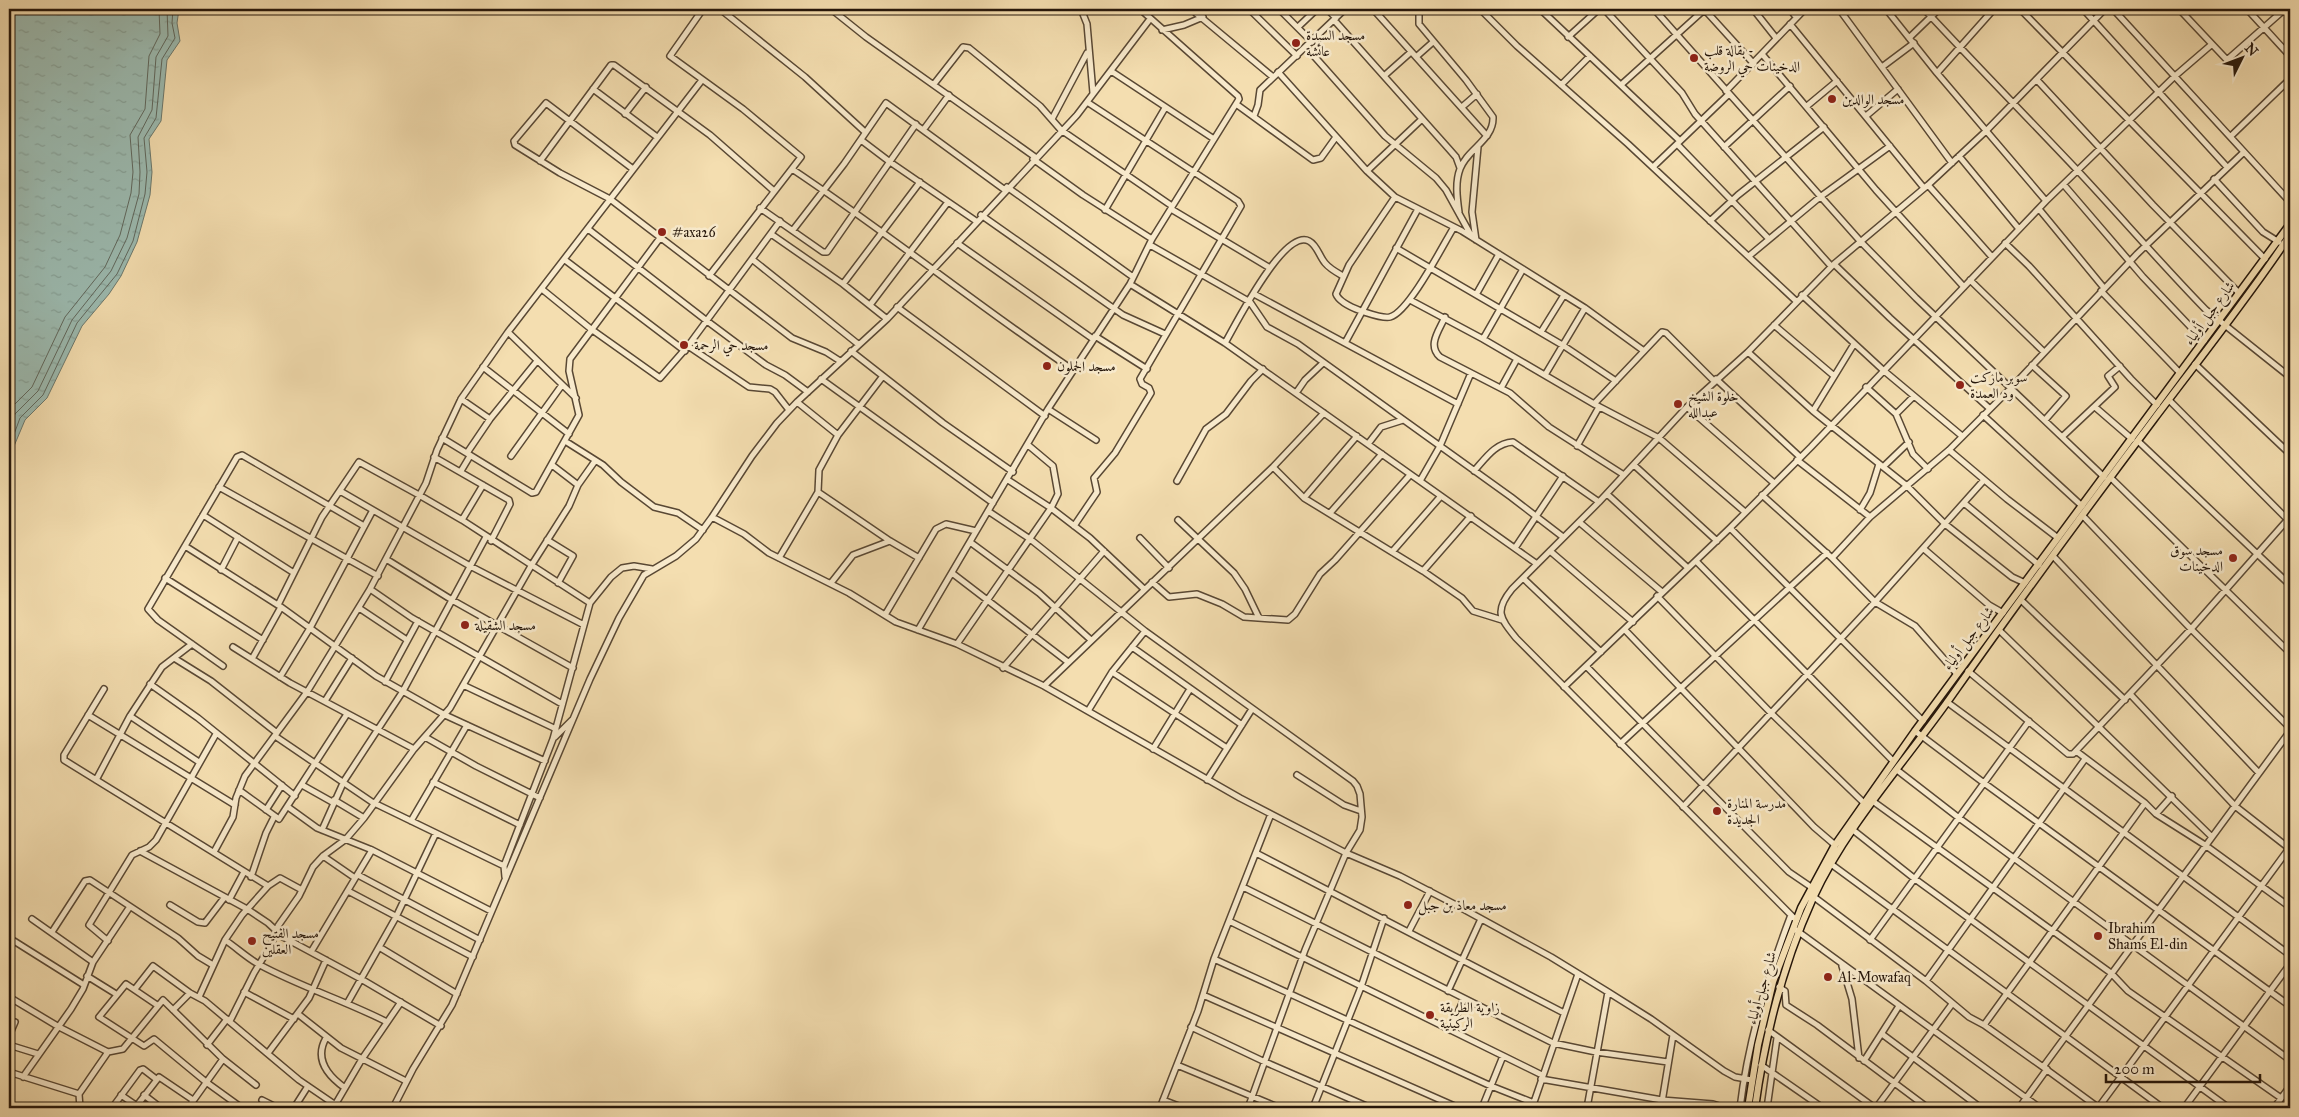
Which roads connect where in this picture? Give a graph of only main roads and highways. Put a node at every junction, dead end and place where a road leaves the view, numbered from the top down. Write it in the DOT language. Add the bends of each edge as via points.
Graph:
graph roads {
  1 [pos="2290,224"];
  2 [pos="2290,235"];
  3 [pos="2280,243"];
  4 [pos="2222,322"];
  5 [pos="2135,440"];
  6 [pos="2107,477"];
  7 [pos="2070,528"];
  8 [pos="1796,930"];
  9 [pos="1748,1108"];
  10 [pos="1755,1108"];
  1 -- 3 [label="main road, شارع جبل أولياء"];
  2 -- 3 [label="main road, شارع جبل أولياء"];
  3 -- 4 [label="main road, شارع جبل أولياء"];
  3 -- 4 [label="main road, شارع جبل أولياء" via="2239,293"];
  4 -- 5 [label="main road, شارع جبل أولياء" via="2169,400"];
  4 -- 5 [label="main road, شارع جبل أولياء" via="2180,373"];
  5 -- 6 [label="main road, شارع جبل أولياء"];
  6 -- 7 [label="main road, شارع جبل أولياء" via="2082,506"];
  6 -- 7 [label="main road, شارع جبل أولياء" via="2083,516"];
  7 -- 8 [label="main road, شارع جبل أولياء" via="2053,556 1853,830"];
  7 -- 8 [label="main road, شارع جبل أولياء" via="2058,538 1915,730 1835,845 1810,887 1796,920"];
  8 -- 9 [label="main road, شارع جبل أولياء" via="1768,999"];
  8 -- 10 [label="main road, شارع جبل أولياء" via="1768,1030"];
}
